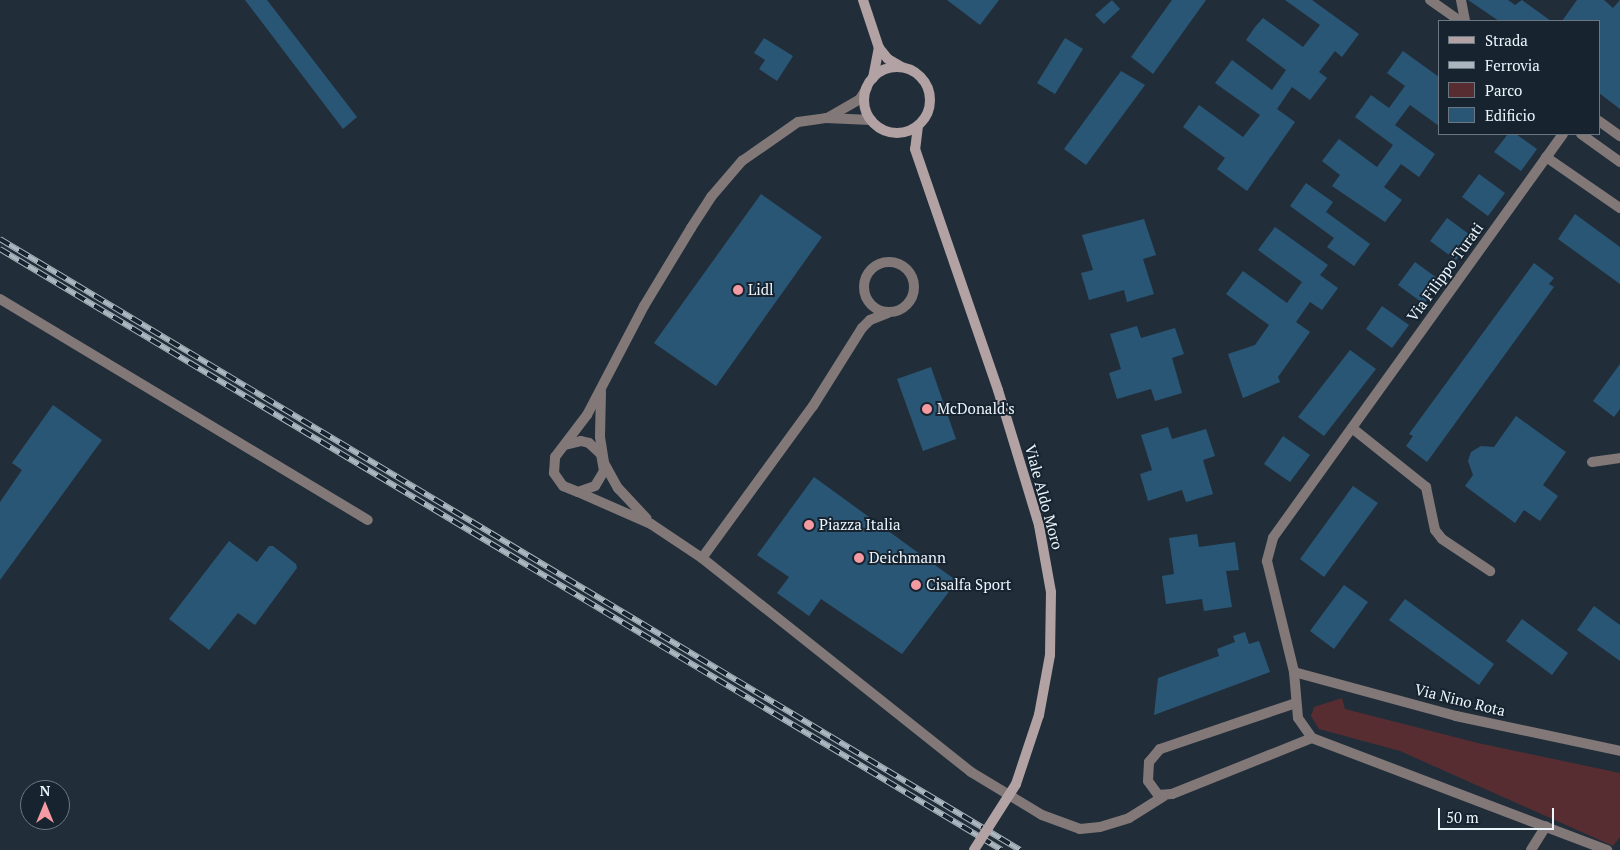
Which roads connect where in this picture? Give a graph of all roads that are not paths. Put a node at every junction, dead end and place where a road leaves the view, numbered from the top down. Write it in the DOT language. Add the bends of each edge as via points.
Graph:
graph roads {
  1 [pos="863,0"];
  2 [pos="1430,0"];
  3 [pos="1461,0"];
  4 [pos="1459,20"];
  5 [pos="1465,20"];
  6 [pos="879,48"];
  7 [pos="904,68"];
  8 [pos="873,78"];
  9 [pos="867,88"];
  10 [pos="826,118"];
  11 [pos="871,120"];
  12 [pos="1600,122"];
  13 [pos="918,126"];
  14 [pos="898,133"];
  15 [pos="1562,135"];
  16 [pos="1582,135"];
  17 [pos="1620,136"];
  18 [pos="915,149"];
  19 [pos="1546,157"];
  20 [pos="1620,162"];
  21 [pos="1620,208"];
  22 [pos="865,296"];
  23 [pos="0,299"];
  24 [pos="888,313"];
  25 [pos="862,328"];
  26 [pos="601,386"];
  27 [pos="1352,428"];
  28 [pos="565,445"];
  29 [pos="1620,458"];
  30 [pos="604,462"];
  31 [pos="1592,462"];
  32 [pos="578,492"];
  33 [pos="368,520"];
  34 [pos="651,524"];
  35 [pos="702,558"];
  36 [pos="1490,572"];
  37 [pos="1294,672"];
  38 [pos="1296,703"];
  39 [pos="1312,738"];
  40 [pos="1620,751"];
  41 [pos="1164,796"];
  42 [pos="1546,826"];
  43 [pos="974,850"];
  44 [pos="1531,850"];
  45 [pos="1607,850"];
  1 -- 6 [label="main road"];
  2 -- 4 [label="street"];
  3 -- 5 [label="street"];
  6 -- 7 [label="main road, Viale Aldo Moro" via="888,59"];
  6 -- 8 [label="main road"];
  7 -- 8 [label="main road" via="887,70"];
  7 -- 13 [label="main road, Viale Aldo Moro" via="914,72 928,89 929,110"];
  8 -- 9 [label="main road"];
  9 -- 10 [label="street" via="860,99"];
  9 -- 11 [label="main road" via="866,110"];
  10 -- 11 [label="street"];
  10 -- 26 [label="street" via="798,122 778,133 742,162 711,197 644,306"];
  11 -- 14 [label="main road, Viale Aldo Moro" via="888,132"];
  12 -- 17 [label="street"];
  13 -- 14 [label="main road"];
  13 -- 18 [label="main road, Viale Aldo Moro"];
  14 -- 18 [label="main road, Viale Aldo Moro"];
  15 -- 19 [label="street, Via Filippo Turati"];
  16 -- 20 [label="street"];
  18 -- 43 [label="main road, Viale Aldo Moro, bridge" via="998,390 1039,525 1051,592 1050,655 1039,715 1016,784"];
  19 -- 21 [label="street"];
  19 -- 27 [label="street, Via Filippo Turati"];
  22 -- 24 [label="street" via="873,307"];
  22 -- 24 [label="street" via="865,278 876,266 891,262 906,268 914,284 911,300 897,312"];
  22 -- 25 [label="street"];
  23 -- 33 [label="street"];
  24 -- 25 [label="street" via="870,320"];
  25 -- 35 [label="street" via="813,406"];
  26 -- 28 [label="street" via="587,415"];
  26 -- 30 [label="street" via="600,437"];
  27 -- 36 [label="street" via="1426,487 1435,530 1442,539"];
  27 -- 37 [label="street, Via Filippo Turati" via="1269,548 1268,570"];
  28 -- 30 [label="street" via="581,441 589,443 601,454"];
  28 -- 32 [label="street" via="555,457 554,473 562,486"];
  29 -- 31 [label="street"];
  30 -- 32 [label="street" via="600,480 587,490"];
  30 -- 34 [label="street" via="618,488"];
  32 -- 34 [label="street"];
  34 -- 35 [label="street"];
  35 -- 41 [label="street" via="971,772 1042,815 1080,828 1100,827 1129,818"];
  37 -- 38 [label="street, Via Filippo Turati"];
  37 -- 40 [label="street, Via Nino Rota" via="1456,716"];
  38 -- 39 [label="street, Via Filippo Turati" via="1302,727"];
  38 -- 41 [label="street" via="1160,749 1149,762 1148,771 1152,790"];
  39 -- 41 [label="street"];
  39 -- 42 [label="street"];
  42 -- 44 [label="street"];
  42 -- 45 [label="street"];
}
